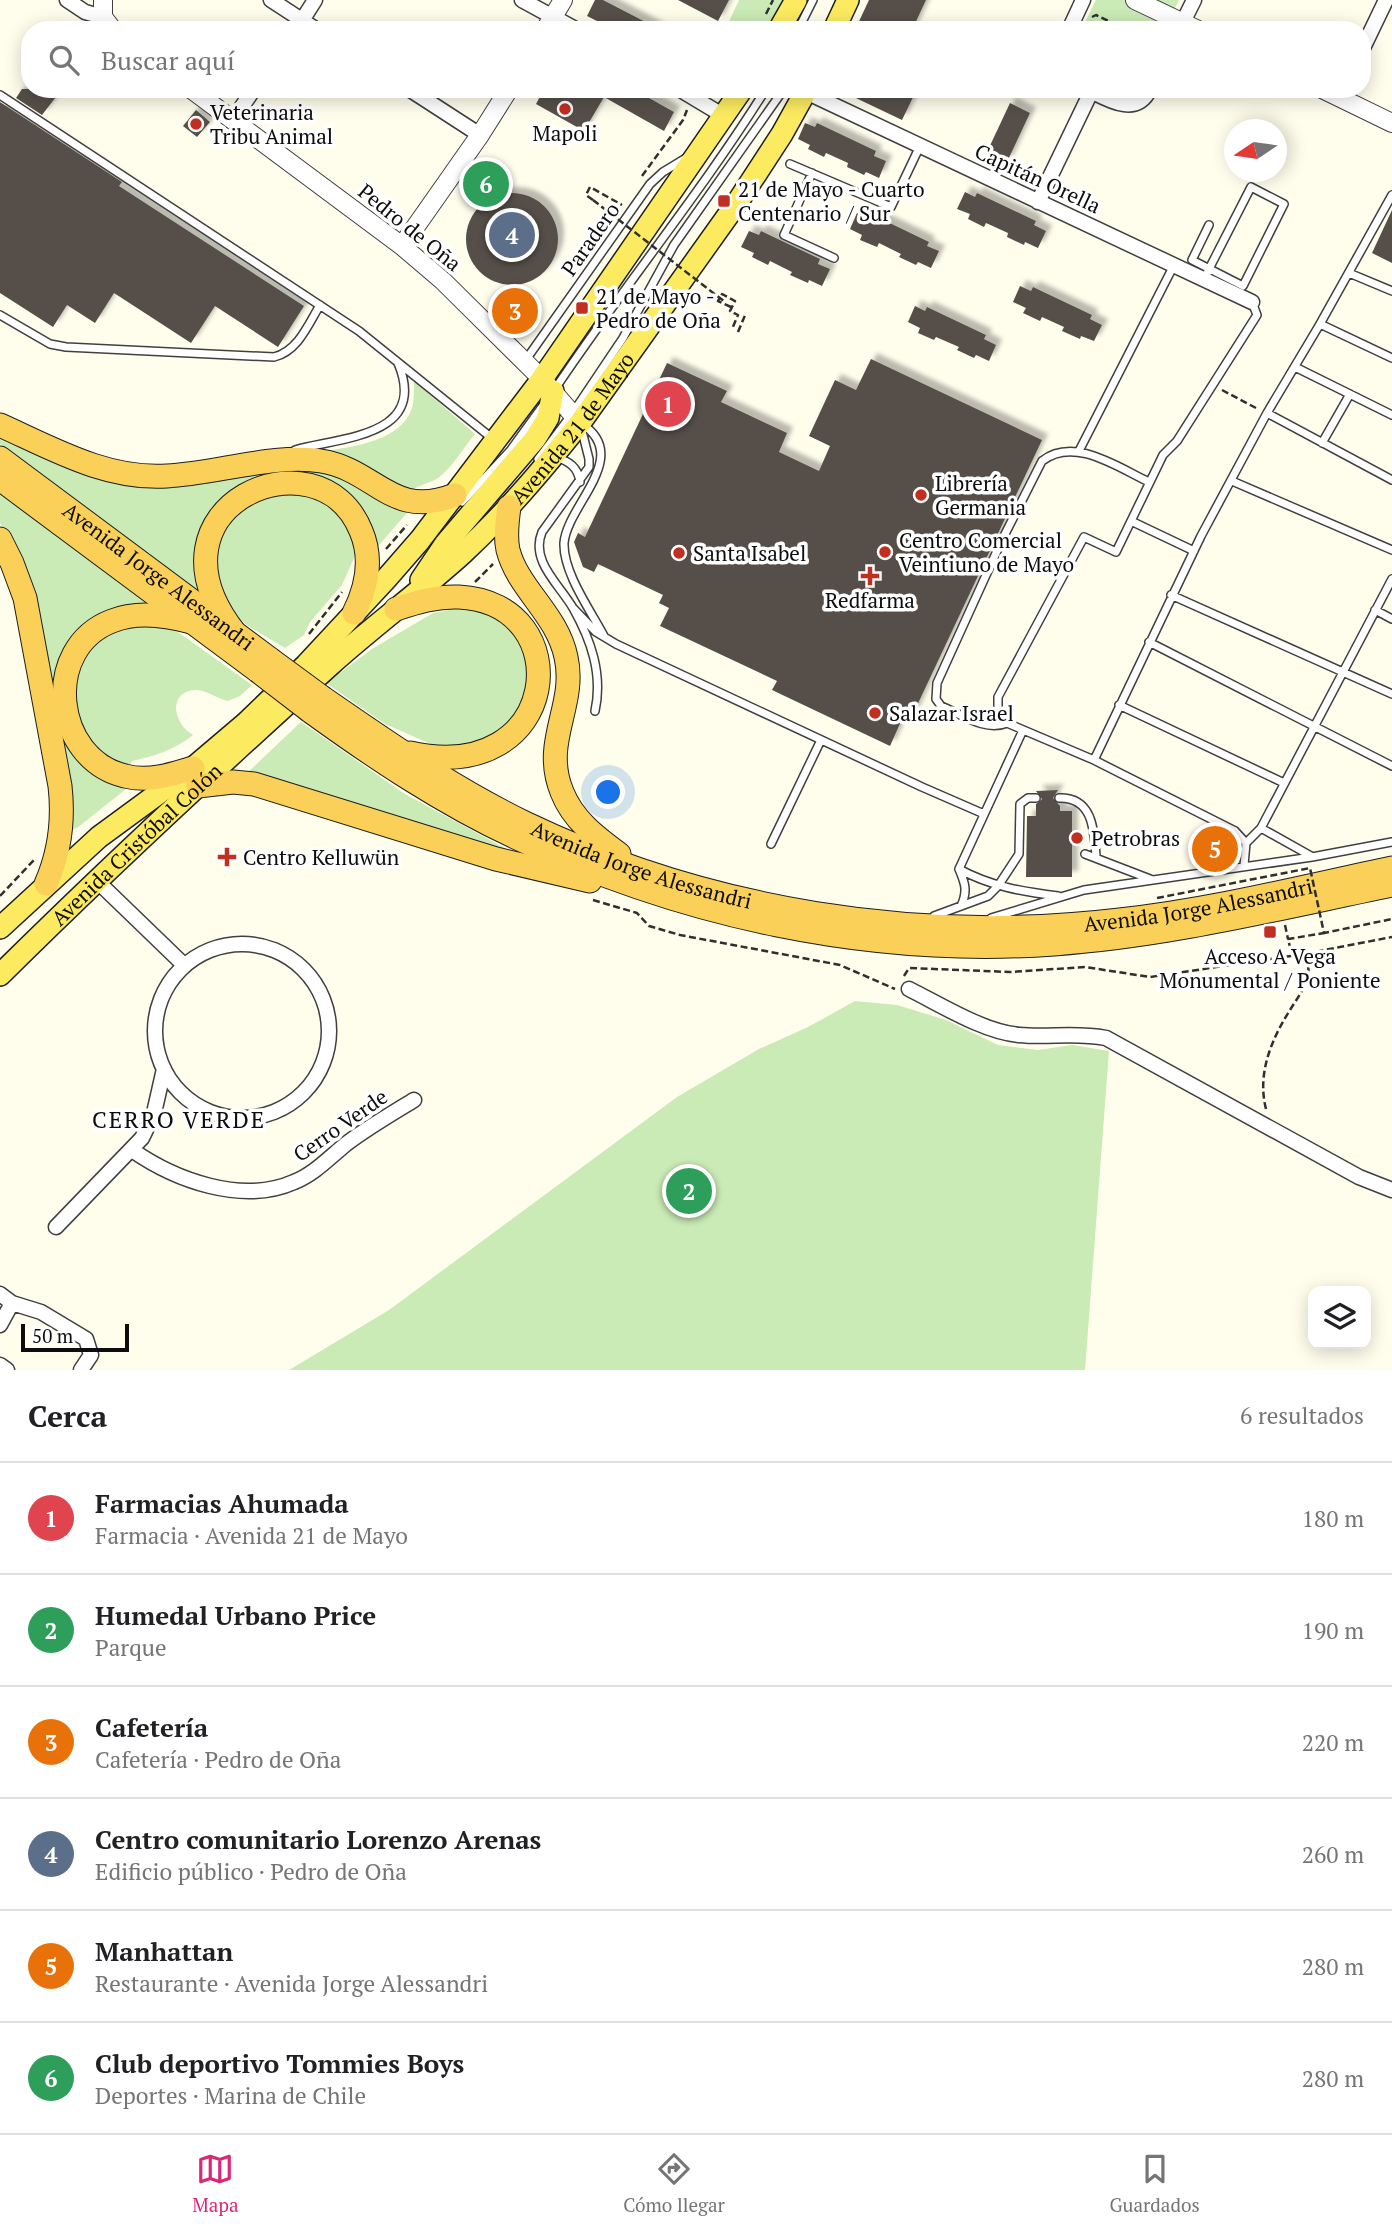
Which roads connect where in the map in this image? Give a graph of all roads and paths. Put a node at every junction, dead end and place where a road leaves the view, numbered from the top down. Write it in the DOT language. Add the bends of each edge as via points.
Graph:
graph roads {
  1 [pos="67,0"];
  2 [pos="271,0"];
  3 [pos="315,0"];
  4 [pos="523,0"];
  5 [pos="563,0"];
  6 [pos="796,0"];
  7 [pos="808,0"];
  8 [pos="813,0"];
  9 [pos="1083,0"];
  10 [pos="1135,0"];
  11 [pos="1194,0"];
  12 [pos="1386,0"];
  13 [pos="106,16"];
  14 [pos="295,21"];
  15 [pos="302,21"];
  16 [pos="547,21"];
  17 [pos="550,21"];
  18 [pos="785,21"];
  19 [pos="788,21"];
  20 [pos="802,21"];
  21 [pos="1073,21"];
  22 [pos="1090,21"];
  23 [pos="1108,21"];
  24 [pos="1175,21"];
  25 [pos="1189,21"];
  26 [pos="1371,31"];
  27 [pos="0,95"];
  28 [pos="203,98"];
  29 [pos="248,98"];
  30 [pos="423,98"];
  31 [pos="503,98"];
  32 [pos="693,98"];
  33 [pos="736,98"];
  34 [pos="760,98"];
  35 [pos="778,98"];
  36 [pos="802,98"];
  37 [pos="821,98"];
  38 [pos="1085,98"];
  39 [pos="1105,98"];
  40 [pos="1143,98"];
  41 [pos="1350,98"];
  42 [pos="691,101"];
  43 [pos="724,116"];
  44 [pos="232,121"];
  45 [pos="1392,123"];
  46 [pos="480,135"];
  47 [pos="920,146"];
  48 [pos="699,151"];
  49 [pos="790,164"];
  50 [pos="813,173"];
  51 [pos="636,185"];
  52 [pos="1392,195"];
  53 [pos="1038,202"];
  54 [pos="622,205"];
  55 [pos="1209,225"];
  56 [pos="402,246"];
  57 [pos="834,258"];
  58 [pos="1174,265"];
  59 [pos="1349,273"];
  60 [pos="1207,274"];
  61 [pos="1392,291"];
  62 [pos="1252,302"];
  63 [pos="320,305"];
  64 [pos="746,313"];
  65 [pos="0,315"];
  66 [pos="1320,324"];
  67 [pos="732,329"];
  68 [pos="738,332"];
  69 [pos="1392,358"];
  70 [pos="398,362"];
  71 [pos="524,362"];
  72 [pos="1295,367"];
  73 [pos="547,385"];
  74 [pos="1213,385"];
  75 [pos="1350,394"];
  76 [pos="1267,413"];
  77 [pos="1392,415"];
  78 [pos="576,418"];
  79 [pos="0,425"];
  80 [pos="496,441"];
  81 [pos="1322,443"];
  82 [pos="1079,451"];
  83 [pos="0,457"];
  84 [pos="554,457"];
  85 [pos="269,463"];
  86 [pos="0,479"];
  87 [pos="1392,480"];
  88 [pos="1231,481"];
  89 [pos="580,482"];
  90 [pos="1149,482"];
  91 [pos="454,495"];
  92 [pos="509,507"];
  93 [pos="1130,521"];
  94 [pos="0,539"];
  95 [pos="420,540"];
  96 [pos="1392,550"];
  97 [pos="509,551"];
  98 [pos="1194,551"];
  99 [pos="1392,579"];
  100 [pos="1171,595"];
  101 [pos="460,597"];
  102 [pos="403,602"];
  103 [pos="573,608"];
  104 [pos="1375,610"];
  105 [pos="354,613"];
  106 [pos="1392,619"];
  107 [pos="191,622"];
  108 [pos="235,633"];
  109 [pos="605,637"];
  110 [pos="1149,642"];
  111 [pos="264,665"];
  112 [pos="1344,670"];
  113 [pos="1392,694"];
  114 [pos="317,704"];
  115 [pos="1119,705"];
  116 [pos="595,711"];
  117 [pos="276,715"];
  118 [pos="1007,723"];
  119 [pos="1314,727"];
  120 [pos="1023,730"];
  121 [pos="821,740"];
  122 [pos="399,750"];
  123 [pos="1094,760"];
  124 [pos="1392,766"];
  125 [pos="195,777"];
  126 [pos="1284,783"];
  127 [pos="1036,798"];
  128 [pos="1059,798"];
  129 [pos="984,814"];
  130 [pos="1261,828"];
  131 [pos="1392,842"];
  132 [pos="1246,843"];
  133 [pos="771,844"];
  134 [pos="1085,854"];
  135 [pos="1096,856"];
  136 [pos="1312,857"];
  137 [pos="1244,865"];
  138 [pos="959,869"];
  139 [pos="1392,869"];
  140 [pos="96,880"];
  141 [pos="643,880"];
  142 [pos="1151,880"];
  143 [pos="46,884"];
  144 [pos="1392,885"];
  145 [pos="998,886"];
  146 [pos="1062,896"];
  147 [pos="1157,898"];
  148 [pos="592,900"];
  149 [pos="961,906"];
  150 [pos="1392,919"];
  151 [pos="899,924"];
  152 [pos="0,928"];
  153 [pos="951,928"];
  154 [pos="1324,933"];
  155 [pos="680,935"];
  156 [pos="184,965"];
  157 [pos="0,975"];
  158 [pos="909,989"];
  159 [pos="164,1069"];
  160 [pos="414,1100"];
  161 [pos="1272,1129"];
  162 [pos="132,1150"];
  163 [pos="1392,1190"];
  164 [pos="56,1227"];
  165 [pos="0,1294"];
  166 [pos="12,1303"];
  167 [pos="0,1325"];
  168 [pos="0,1365"];
  169 [pos="6,1370"];
  170 [pos="81,1370"];
  1 -- 13 [label="street" via="85,12"];
  2 -- 14 [label="street"];
  3 -- 15 [label="street"];
  4 -- 16 [label="street"];
  5 -- 17 [label="street"];
  6 -- 18 [label="main road"];
  7 -- 19 [label="lane"];
  8 -- 20 [label="lane"];
  9 -- 21 [label="street"];
  10 -- 24 [label="street"];
  11 -- 25 [label="street"];
  12 -- 26 [label="street"];
  22 -- 23 [label="path" via="1096,15"];
  27 -- 63 [label="lane"];
  28 -- 44 [label="street, Pedro de Oña"];
  29 -- 44 [label="street"];
  30 -- 46 [label="street"];
  31 -- 46 [label="street"];
  32 -- 43 [label="street"];
  33 -- 43 [label="main road"];
  34 -- 73 [label="lane" via="667,234"];
  35 -- 78 [label="lane" via="674,245"];
  36 -- 78 [label="main road, Avenida 21 de Mayo" via="739,200"];
  37 -- 47 [label="street, Capitán Orella"];
  38 -- 53 [label="street"];
  39 -- 40 [label="street" via="1128,106"];
  41 -- 45 [label="street"];
  42 -- 51 [label="path" via="683,120"];
  43 -- 48 [label="main road"];
  44 -- 56 [label="street, Pedro de Oña"];
  46 -- 56 [label="street"];
  47 -- 50 [label="lane" via="891,207"];
  47 -- 53 [label="street, Capitán Orella"];
  48 -- 71 [label="lane, Paradero" via="650,184"];
  48 -- 73 [label="main road"];
  49 -- 50 [label="lane"];
  50 -- 57 [label="lane" via="784,235"];
  52 -- 59 [label="lane"];
  53 -- 58 [label="street, Capitán Orella"];
  54 -- 67 [label="path, bridge" via="590,187 586,195 593,200 725,302 727,298 733,302 730,307 718,301 722,294 735,301 730,311 738,315"];
  55 -- 60 [label="lane" via="1192,260"];
  56 -- 71 [label="street, Pedro de Oña"];
  58 -- 60 [label="street, Capitán Orella"];
  58 -- 82 [label="lane"];
  59 -- 61 [label="lane"];
  59 -- 66 [label="lane"];
  60 -- 60 [label="lane" via="1251,187 1284,204 1243,286"];
  60 -- 62 [label="street, Capitán Orella"];
  62 -- 74 [label="lane" via="1257,314"];
  63 -- 65 [label="lane" via="294,347 275,357 66,347 50,344"];
  63 -- 70 [label="lane"];
  64 -- 68 [label="path"];
  66 -- 69 [label="lane"];
  66 -- 72 [label="lane"];
  70 -- 80 [label="lane"];
  70 -- 85 [label="lane" via="403,396 388,423 360,437 293,451"];
  71 -- 73 [label="street, Pedro de Oña"];
  72 -- 75 [label="lane"];
  72 -- 76 [label="lane"];
  73 -- 78 [label="street, Pedro de Oña"];
  73 -- 80 [label="main road"];
  73 -- 95 [label="lane" via="491,472"];
  73 -- 102 [label="main road" via="548,418 535,439 446,543"];
  74 -- 76 [label="path"];
  74 -- 90 [label="lane"];
  75 -- 77 [label="lane"];
  75 -- 81 [label="lane"];
  76 -- 81 [label="lane"];
  76 -- 88 [label="lane"];
  78 -- 84 [label="main road, Avenida 21 de Mayo"];
  78 -- 89 [label="lane" via="589,459"];
  78 -- 92 [label="lane" via="522,479"];
  78 -- 109 [label="lane" via="596,436 601,455 567,531 565,554"];
  79 -- 85 [label="highway" via="97,467 134,475 183,475"];
  80 -- 91 [label="main road"];
  81 -- 87 [label="lane"];
  82 -- 90 [label="lane"];
  82 -- 118 [label="lane" via="1050,454 1042,461 937,683 936,699 941,706 986,725"];
  83 -- 108 [label="highway, Avenida Jorge Alessandri"];
  84 -- 89 [label="lane" via="575,467"];
  84 -- 92 [label="main road, Avenida 21 de Mayo"];
  85 -- 91 [label="highway" via="313,459 338,465 411,503"];
  86 -- 107 [label="highway, Avenida Jorge Alessandri"];
  88 -- 96 [label="lane"];
  88 -- 98 [label="lane"];
  89 -- 103 [label="lane" via="538,541 542,563"];
  90 -- 93 [label="lane"];
  91 -- 95 [label="main road"];
  92 -- 97 [label="highway"];
  92 -- 102 [label="main road, Avenida 21 de Mayo"];
  93 -- 98 [label="lane"];
  93 -- 118 [label="lane" via="1116,552 1084,537 998,697 998,710"];
  94 -- 143 [label="highway" via="24,598 60,786 60,840"];
  95 -- 105 [label="main road"];
  97 -- 101 [label="path"];
  97 -- 141 [label="highway" via="552,621 567,659 567,695 554,757 562,793 586,828"];
  98 -- 100 [label="lane"];
  99 -- 104 [label="lane"];
  100 -- 110 [label="lane"];
  100 -- 112 [label="lane"];
  101 -- 102 [label="highway"];
  101 -- 122 [label="highway" via="499,606 526,630 537,664 537,690 530,713 510,738 481,753 445,758"];
  102 -- 117 [label="main road, Avenida 21 de Mayo"];
  103 -- 109 [label="lane"];
  103 -- 116 [label="lane" via="596,664"];
  104 -- 106 [label="lane"];
  104 -- 112 [label="lane"];
  105 -- 108 [label="highway" via="363,595 368,559 364,537 352,514 316,487 266,486 232,503 209,538 207,563 213,594"];
  105 -- 125 [label="main road, Avenida Cristóbal Colón"];
  107 -- 111 [label="highway, Avenida Jorge Alessandri"];
  107 -- 125 [label="highway" via="145,615 101,626 71,660 63,698 73,736 87,755 106,769 126,776"];
  108 -- 111 [label="highway, Avenida Jorge Alessandri"];
  109 -- 121 [label="lane"];
  110 -- 115 [label="lane"];
  110 -- 119 [label="lane"];
  111 -- 114 [label="highway, Avenida Jorge Alessandri, bridge"];
  112 -- 113 [label="lane"];
  112 -- 119 [label="lane"];
  114 -- 122 [label="highway, Avenida Jorge Alessandri"];
  114 -- 141 [label="highway, Avenida Jorge Alessandri" via="387,764 469,814 556,856"];
  115 -- 123 [label="lane"];
  115 -- 126 [label="lane"];
  117 -- 125 [label="main road, Avenida Cristóbal Colón"];
  118 -- 120 [label="lane"];
  119 -- 124 [label="lane"];
  119 -- 126 [label="lane"];
  120 -- 123 [label="lane"];
  120 -- 129 [label="lane"];
  121 -- 129 [label="lane"];
  121 -- 133 [label="lane"];
  122 -- 141 [label="highway, Avenida Jorge Alessandri" via="457,787"];
  123 -- 132 [label="lane" via="1235,831"];
  125 -- 140 [label="main road, Avenida Cristóbal Colón"];
  125 -- 141 [label="highway" via="254,785 506,862 578,878"];
  125 -- 143 [label="main road, Avenida Cristóbal Colón" via="118,822"];
  126 -- 130 [label="lane"];
  127 -- 145 [label="lane" via="1020,804 1019,854"];
  128 -- 135 [label="lane" via="1075,801 1089,814"];
  129 -- 138 [label="lane"];
  130 -- 132 [label="lane"];
  130 -- 136 [label="lane"];
  131 -- 136 [label="lane"];
  132 -- 137 [label="lane"];
  134 -- 135 [label="lane"];
  135 -- 142 [label="lane"];
  136 -- 137 [label="lane"];
  137 -- 142 [label="lane"];
  138 -- 145 [label="lane"];
  138 -- 149 [label="lane" via="966,886"];
  139 -- 153 [label="highway, Avenida Jorge Alessandri" via="1145,917 1037,927"];
  140 -- 156 [label="street"];
  140 -- 157 [label="main road, Avenida Cristóbal Colón"];
  141 -- 144 [label="highway, Avenida Jorge Alessandri" via="751,919 824,934 1009,946 1148,933"];
  141 -- 151 [label="highway, Avenida Jorge Alessandri" via="806,912"];
  142 -- 146 [label="lane"];
  143 -- 152 [label="main road, Avenida Cristóbal Colón"];
  145 -- 146 [label="lane"];
  145 -- 149 [label="lane" via="988,896"];
  146 -- 153 [label="lane"];
  147 -- 154 [label="path, bridge" via="1310,868"];
  148 -- 155 [label="path" via="637,913 649,926"];
  149 -- 151 [label="lane"];
  150 -- 154 [label="path, bridge"];
  151 -- 153 [label="highway, Avenida Jorge Alessandri"];
  154 -- 161 [label="path" via="1288,939 1290,947 1303,952 1308,974 1265,1064 1262,1092"];
  156 -- 159 [label="street" via="166,987 157,1014 156,1042"];
  156 -- 159 [label="street" via="210,949 240,943 285,955 309,974 321,994 328,1016 328,1047 317,1076 302,1094 284,1108 254,1117 223,1116 195,1104"];
  158 -- 161 [label="street" via="999,1032 1106,1038"];
  159 -- 162 [label="street" via="151,1123"];
  160 -- 162 [label="street, Cerro Verde" via="354,1138 307,1176 274,1189 200,1183"];
  161 -- 163 [label="street"];
  162 -- 164 [label="street"];
  165 -- 166 [label="street"];
  166 -- 167 [label="street"];
  166 -- 170 [label="street" via="41,1312 86,1339 91,1354"];
  168 -- 169 [label="street"];
}
